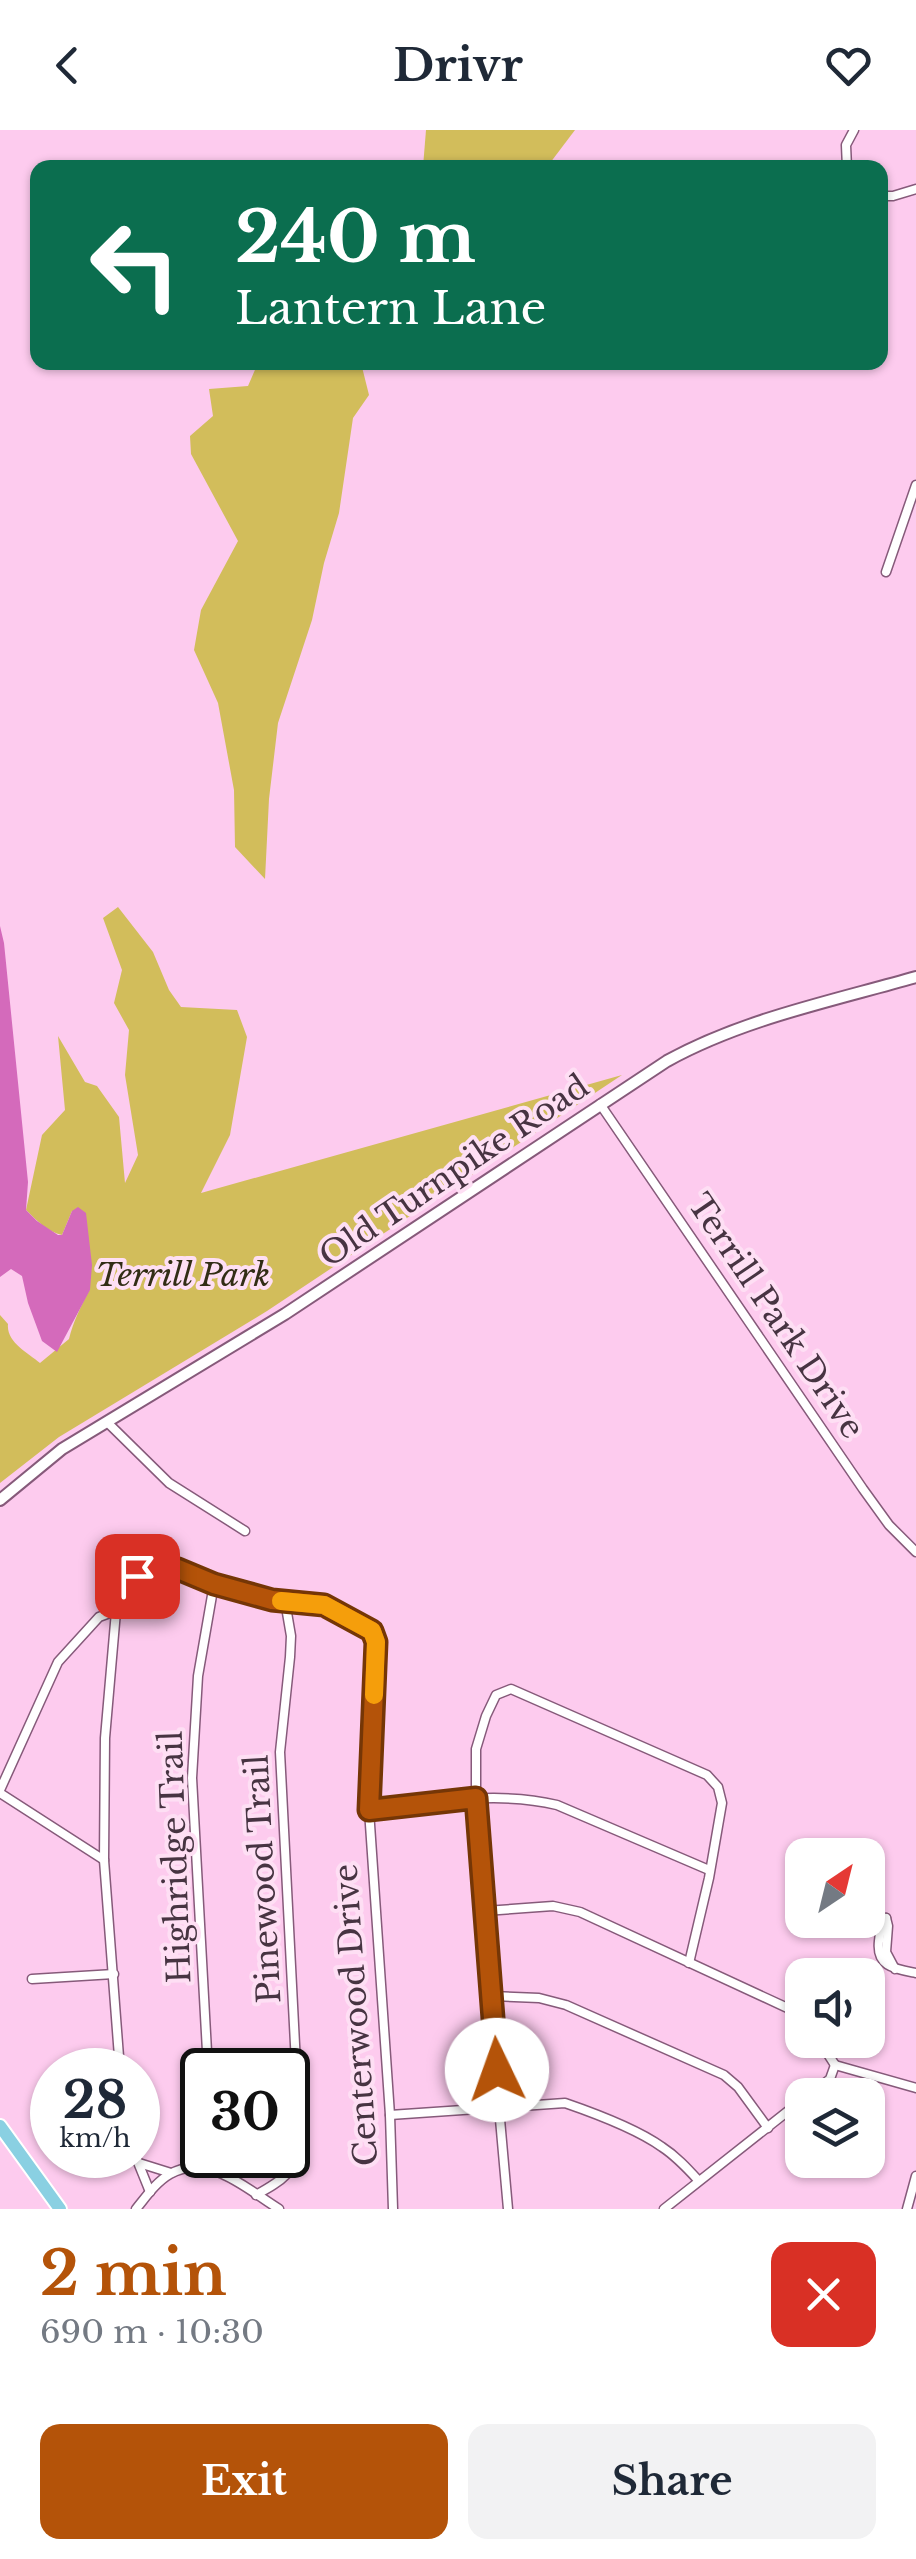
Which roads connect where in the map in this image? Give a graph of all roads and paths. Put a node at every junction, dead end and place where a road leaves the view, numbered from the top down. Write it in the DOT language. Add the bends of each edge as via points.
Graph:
graph roads {
  1 [pos="854,130"];
  2 [pos="846,160"];
  3 [pos="916,188"];
  4 [pos="888,196"];
  5 [pos="916,485"];
  6 [pos="886,572"];
  7 [pos="916,978"];
  8 [pos="600,1104"];
  9 [pos="106,1422"];
  10 [pos="0,1500"];
  11 [pos="245,1531"];
  12 [pos="916,1552"];
  13 [pos="214,1584"];
  14 [pos="286,1601"];
  15 [pos="114,1611"];
  16 [pos="0,1791"];
  17 [pos="476,1798"];
  18 [pos="369,1810"];
  19 [pos="104,1860"];
  20 [pos="709,1870"];
  21 [pos="486,1911"];
  22 [pos="689,1963"];
  23 [pos="894,1968"];
  24 [pos="916,1973"];
  25 [pos="114,1974"];
  26 [pos="32,1978"];
  27 [pos="492,1996"];
  28 [pos="785,2007"];
  29 [pos="119,2048"];
  30 [pos="207,2048"];
  31 [pos="832,2058"];
  32 [pos="836,2064"];
  33 [pos="830,2078"];
  34 [pos="916,2088"];
  35 [pos="499,2108"];
  36 [pos="785,2114"];
  37 [pos="390,2115"];
  38 [pos="0,2126"];
  39 [pos="768,2128"];
  40 [pos="160,2168"];
  41 [pos="180,2170"];
  42 [pos="171,2173"];
  43 [pos="916,2176"];
  44 [pos="144,2178"];
  45 [pos="229,2178"];
  46 [pos="698,2180"];
  47 [pos="150,2192"];
  48 [pos="256,2195"];
  49 [pos="911,2203"];
  50 [pos="60,2209"];
  51 [pos="136,2209"];
  52 [pos="279,2209"];
  53 [pos="392,2209"];
  54 [pos="508,2209"];
  55 [pos="664,2209"];
  1 -- 2 [label="street"];
  3 -- 4 [label="street"];
  5 -- 6 [label="street"];
  7 -- 8 [label="street, Old Turnpike Road" via="720,1036"];
  8 -- 9 [label="street, Old Turnpike Road" via="286,1314"];
  8 -- 12 [label="street, Terrill Park Drive" via="863,1490"];
  9 -- 10 [label="street, Old Turnpike Road"];
  9 -- 11 [label="street" via="169,1484"];
  13 -- 14 [label="street, Centerwood Drive"];
  13 -- 15 [label="street, Centerwood Drive" via="152,1567 122,1591"];
  13 -- 30 [label="street, Highridge Trail" via="198,1676 192,1778"];
  14 -- 18 [label="street, Centerwood Drive" via="324,1605 372,1631"];
  14 -- 48 [label="street, Pinewood Trail" via="290,1657 280,1752 300,2142 289,2173"];
  15 -- 16 [label="street" via="99,1617 58,1662"];
  15 -- 19 [label="street"];
  16 -- 19 [label="street"];
  17 -- 18 [label="street"];
  17 -- 20 [label="street" via="557,1805"];
  17 -- 20 [label="street" via="476,1750 486,1716 496,1695 510,1689 708,1775 722,1803"];
  17 -- 21 [label="street"];
  18 -- 37 [label="street, Centerwood Drive"];
  19 -- 25 [label="street"];
  20 -- 22 [label="street"];
  21 -- 22 [label="street" via="552,1906 580,1912"];
  21 -- 27 [label="street"];
  22 -- 28 [label="street"];
  23 -- 23 [label="street" via="886,1952 886,1918 878,1952"];
  23 -- 24 [label="street"];
  25 -- 26 [label="street"];
  25 -- 29 [label="street"];
  27 -- 35 [label="street"];
  27 -- 39 [label="street" via="566,2005 724,2075"];
  31 -- 32 [label="street"];
  32 -- 33 [label="street"];
  32 -- 34 [label="street"];
  35 -- 37 [label="street"];
  35 -- 46 [label="street" via="564,2103 586,2110 657,2143"];
  35 -- 54 [label="street"];
  36 -- 39 [label="street"];
  37 -- 53 [label="street, Centerwood Drive"];
  38 -- 50 [label="main road"];
  39 -- 46 [label="street"];
  40 -- 42 [label="street"];
  41 -- 42 [label="street"];
  42 -- 47 [label="street"];
  43 -- 49 [label="street"];
  44 -- 47 [label="street"];
  45 -- 48 [label="street"];
  46 -- 55 [label="street"];
  47 -- 51 [label="street"];
  48 -- 52 [label="street"];
}
